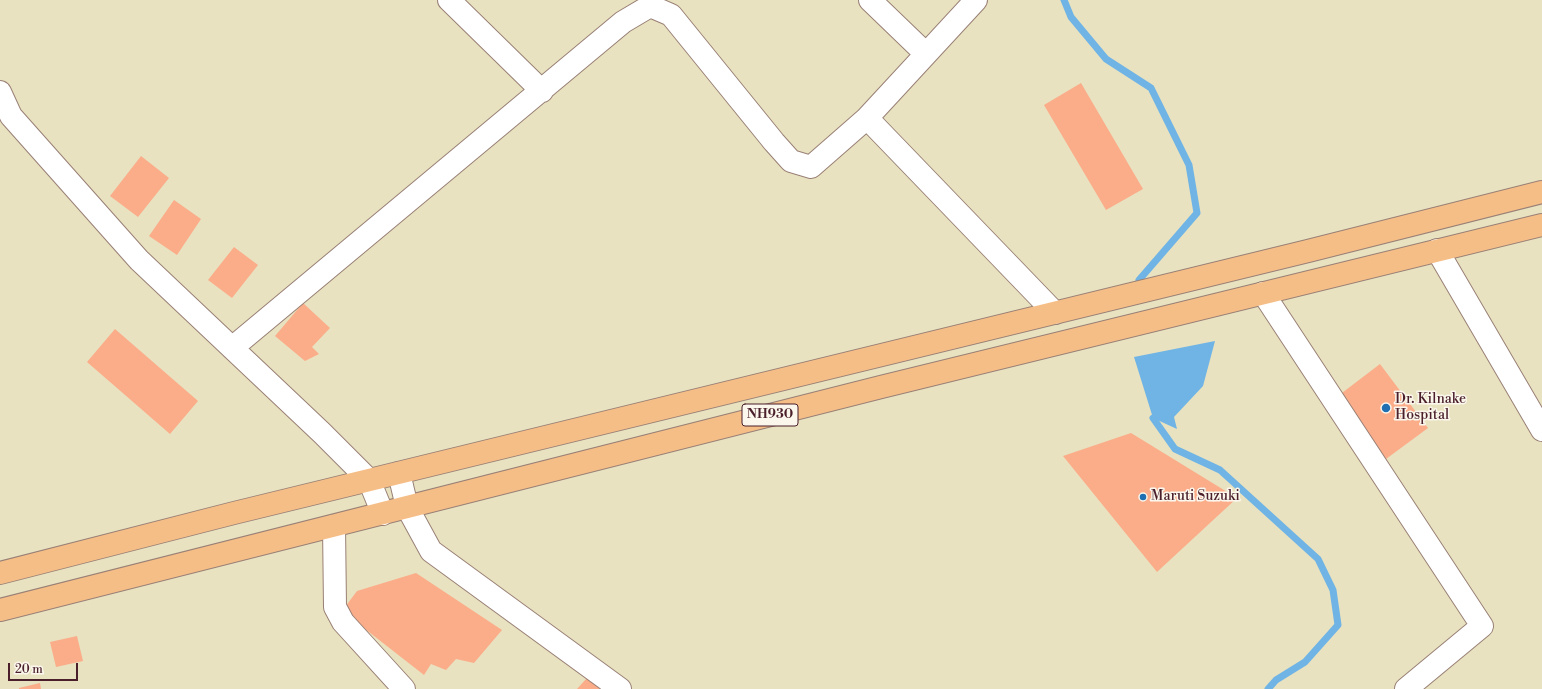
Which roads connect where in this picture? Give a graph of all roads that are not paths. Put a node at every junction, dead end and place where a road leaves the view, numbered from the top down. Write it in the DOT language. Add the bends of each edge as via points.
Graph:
graph roads {
  1 [pos="449,0"];
  2 [pos="870,0"];
  3 [pos="976,0"];
  4 [pos="926,54"];
  5 [pos="542,91"];
  6 [pos="0,92"];
  7 [pos="867,118"];
  8 [pos="1542,192"];
  9 [pos="1542,225"];
  10 [pos="1437,250"];
  11 [pos="1263,293"];
  12 [pos="1055,313"];
  13 [pos="232,348"];
  14 [pos="1542,430"];
  15 [pos="399,473"];
  16 [pos="369,480"];
  17 [pos="407,507"];
  18 [pos="383,514"];
  19 [pos="334,526"];
  20 [pos="0,572"];
  21 [pos="0,610"];
  22 [pos="404,689"];
  23 [pos="620,689"];
  24 [pos="1406,689"];
  1 -- 5 [label="street"];
  2 -- 4 [label="street"];
  3 -- 4 [label="street"];
  4 -- 7 [label="street"];
  5 -- 7 [label="street" via="623,22 650,6 671,15 791,161 811,167"];
  5 -- 13 [label="street"];
  6 -- 13 [label="street" via="11,116 139,260"];
  7 -- 12 [label="street"];
  8 -- 12 [label="highway, NH930"];
  9 -- 10 [label="highway, NH930"];
  10 -- 11 [label="highway, NH930"];
  10 -- 14 [label="street"];
  11 -- 17 [label="highway, NH930"];
  11 -- 24 [label="street" via="1482,626"];
  12 -- 15 [label="highway, NH930"];
  13 -- 16 [label="street"];
  15 -- 16 [label="highway, NH930"];
  15 -- 17 [label="street"];
  16 -- 18 [label="street"];
  16 -- 20 [label="highway, NH930"];
  17 -- 18 [label="highway, NH930"];
  17 -- 23 [label="street" via="431,551"];
  18 -- 19 [label="highway, NH930"];
  19 -- 21 [label="highway, NH930"];
  19 -- 22 [label="street" via="335,607 343,622"];
}
